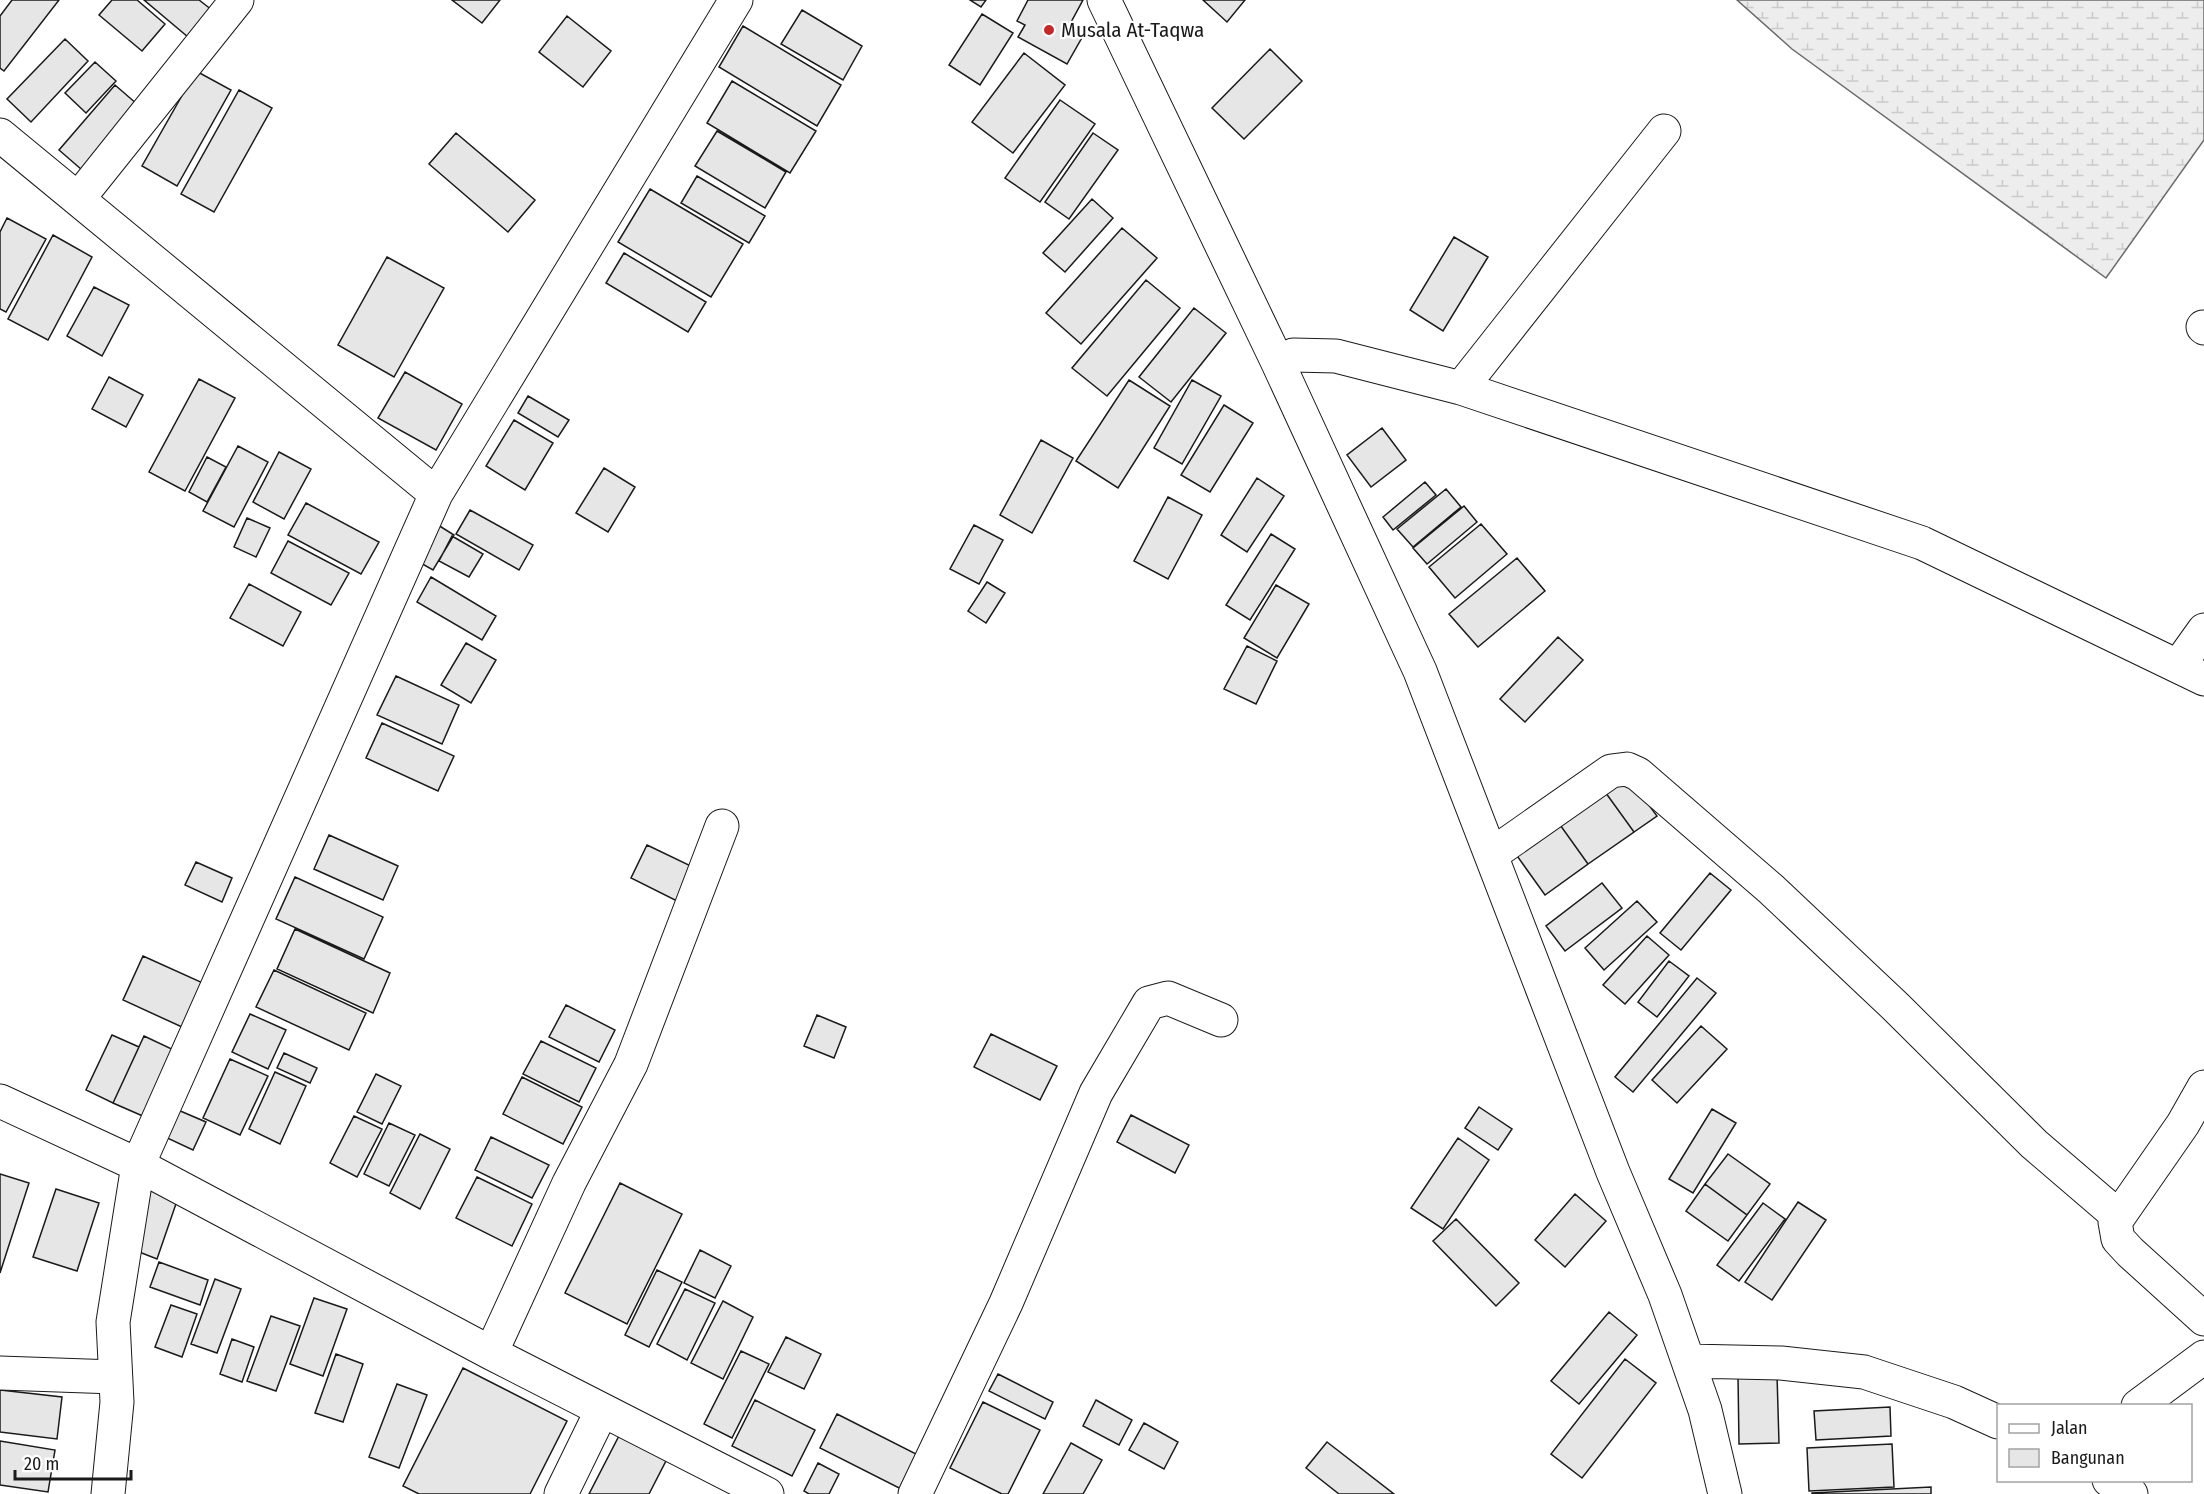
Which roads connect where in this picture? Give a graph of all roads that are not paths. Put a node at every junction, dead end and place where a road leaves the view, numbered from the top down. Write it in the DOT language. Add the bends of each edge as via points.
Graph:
graph roads {
  1 [pos="237,0"];
  2 [pos="736,0"];
  3 [pos="1104,0"];
  4 [pos="1664,131"];
  5 [pos="0,135"];
  6 [pos="78,199"];
  7 [pos="1278,363"];
  8 [pos="1461,388"];
  9 [pos="436,494"];
  10 [pos="2204,630"];
  11 [pos="2192,672"];
  12 [pos="722,826"];
  13 [pos="1491,855"];
  14 [pos="1221,1020"];
  15 [pos="2204,1087"];
  16 [pos="0,1101"];
  17 [pos="138,1165"];
  18 [pos="2118,1216"];
  19 [pos="2204,1319"];
  20 [pos="491,1353"];
  21 [pos="2204,1357"];
  22 [pos="1688,1361"];
  23 [pos="0,1373"];
  24 [pos="115,1377"];
  25 [pos="2141,1404"];
  26 [pos="602,1410"];
  27 [pos="1997,1422"];
  28 [pos="2112,1482"];
  29 [pos="108,1494"];
  30 [pos="561,1494"];
  31 [pos="767,1494"];
  32 [pos="915,1494"];
  33 [pos="1725,1494"];
  34 [pos="2131,1494"];
  1 -- 6 [label="street"];
  2 -- 9 [label="street"];
  3 -- 7 [label="street"];
  4 -- 8 [label="street"];
  5 -- 6 [label="street"];
  6 -- 9 [label="street"];
  7 -- 8 [label="street" via="1293,355 1336,356"];
  7 -- 13 [label="street" via="1420,671"];
  8 -- 11 [label="street" via="1922,543"];
  9 -- 17 [label="street"];
  10 -- 11 [label="street"];
  12 -- 20 [label="street" via="631,1064 569,1182"];
  13 -- 18 [label="street" via="1611,771 1632,770 1771,889 2034,1144"];
  13 -- 22 [label="street"];
  14 -- 32 [label="street" via="1168,998 1149,1003 1096,1093 1006,1303"];
  15 -- 18 [label="street" via="2160,1159"];
  16 -- 17 [label="street"];
  17 -- 20 [label="street"];
  17 -- 24 [label="street" via="113,1322"];
  18 -- 19 [label="street" via="2118,1239"];
  20 -- 26 [label="street"];
  21 -- 25 [label="street"];
  22 -- 27 [label="street" via="1781,1363 1864,1372 1954,1402"];
  22 -- 33 [label="street" via="1705,1410"];
  23 -- 24 [label="street"];
  24 -- 29 [label="street" via="117,1402"];
  26 -- 30 [label="street"];
  26 -- 31 [label="street"];
  28 -- 34 [label="street"];
}
